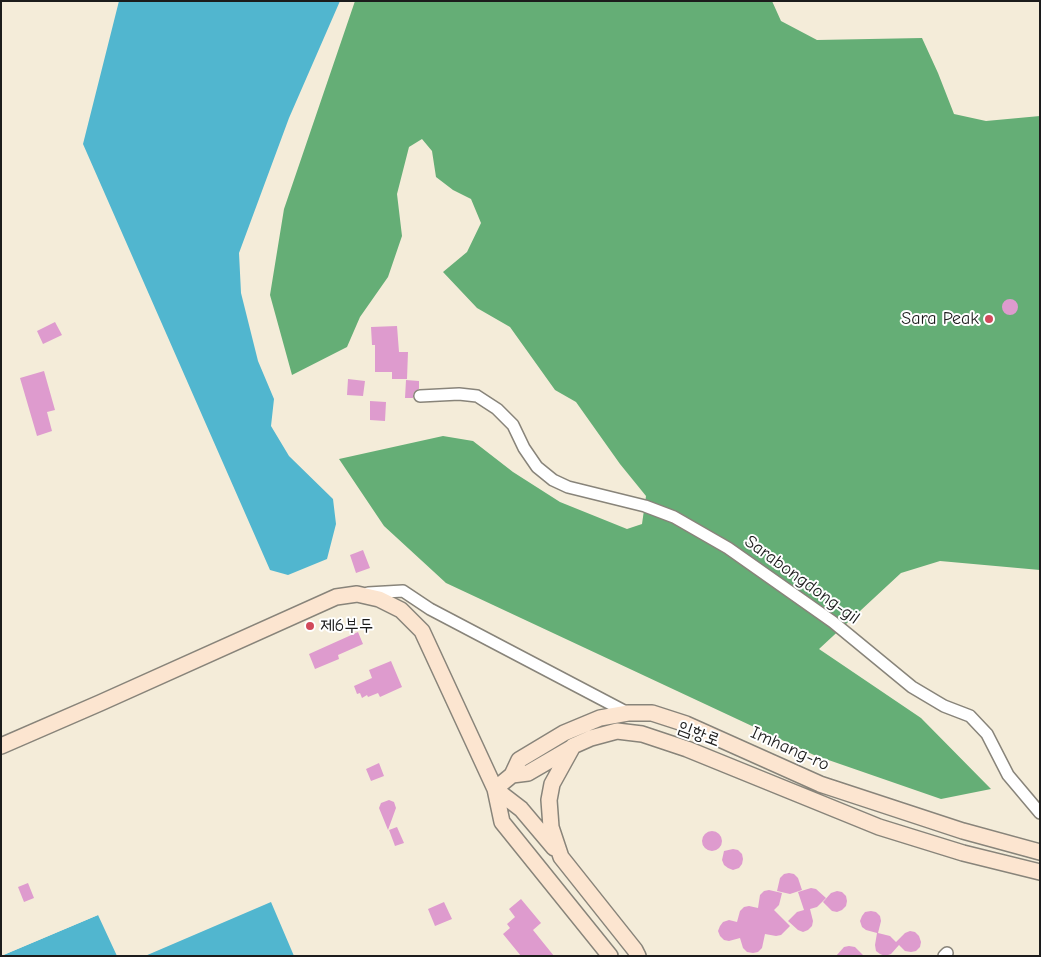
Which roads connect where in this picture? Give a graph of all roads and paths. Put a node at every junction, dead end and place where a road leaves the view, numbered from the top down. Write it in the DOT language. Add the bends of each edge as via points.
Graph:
graph roads {
  1 [pos="420,396"];
  2 [pos="357,594"];
  3 [pos="628,712"];
  4 [pos="1,746"];
  5 [pos="573,746"];
  6 [pos="512,775"];
  7 [pos="495,789"];
  8 [pos="1040,813"];
  9 [pos="1040,852"];
  10 [pos="561,857"];
  11 [pos="1040,872"];
  12 [pos="610,956"];
  13 [pos="638,956"];
  1 -- 8 [label="street, Sarabongdong-gil" via="477,396 513,425 524,448 553,480 568,488 645,506 681,521 728,548 833,622 912,687 944,706 970,716 987,734 1008,775"];
  2 -- 3 [label="street" via="404,591 430,609"];
  2 -- 4 [label="main road" via="336,596"];
  2 -- 7 [label="main road" via="379,599 401,610 422,630"];
  3 -- 6 [label="main road, Imhang-ro" via="600,718 564,733 519,760"];
  3 -- 9 [label="main road, Imhang-ro" via="652,713 686,724 820,784 963,831"];
  5 -- 6 [label="main road, Imhang-ro" via="528,773"];
  5 -- 10 [label="main road" via="552,784 548,800 550,827"];
  5 -- 11 [label="main road, 임항로" via="617,731 642,734 687,748 879,828"];
  6 -- 7 [label="main road, Imhang-ro"];
  7 -- 10 [label="main road" via="521,808"];
  7 -- 12 [label="main road" via="502,822"];
  10 -- 13 [label="main road"];
}
